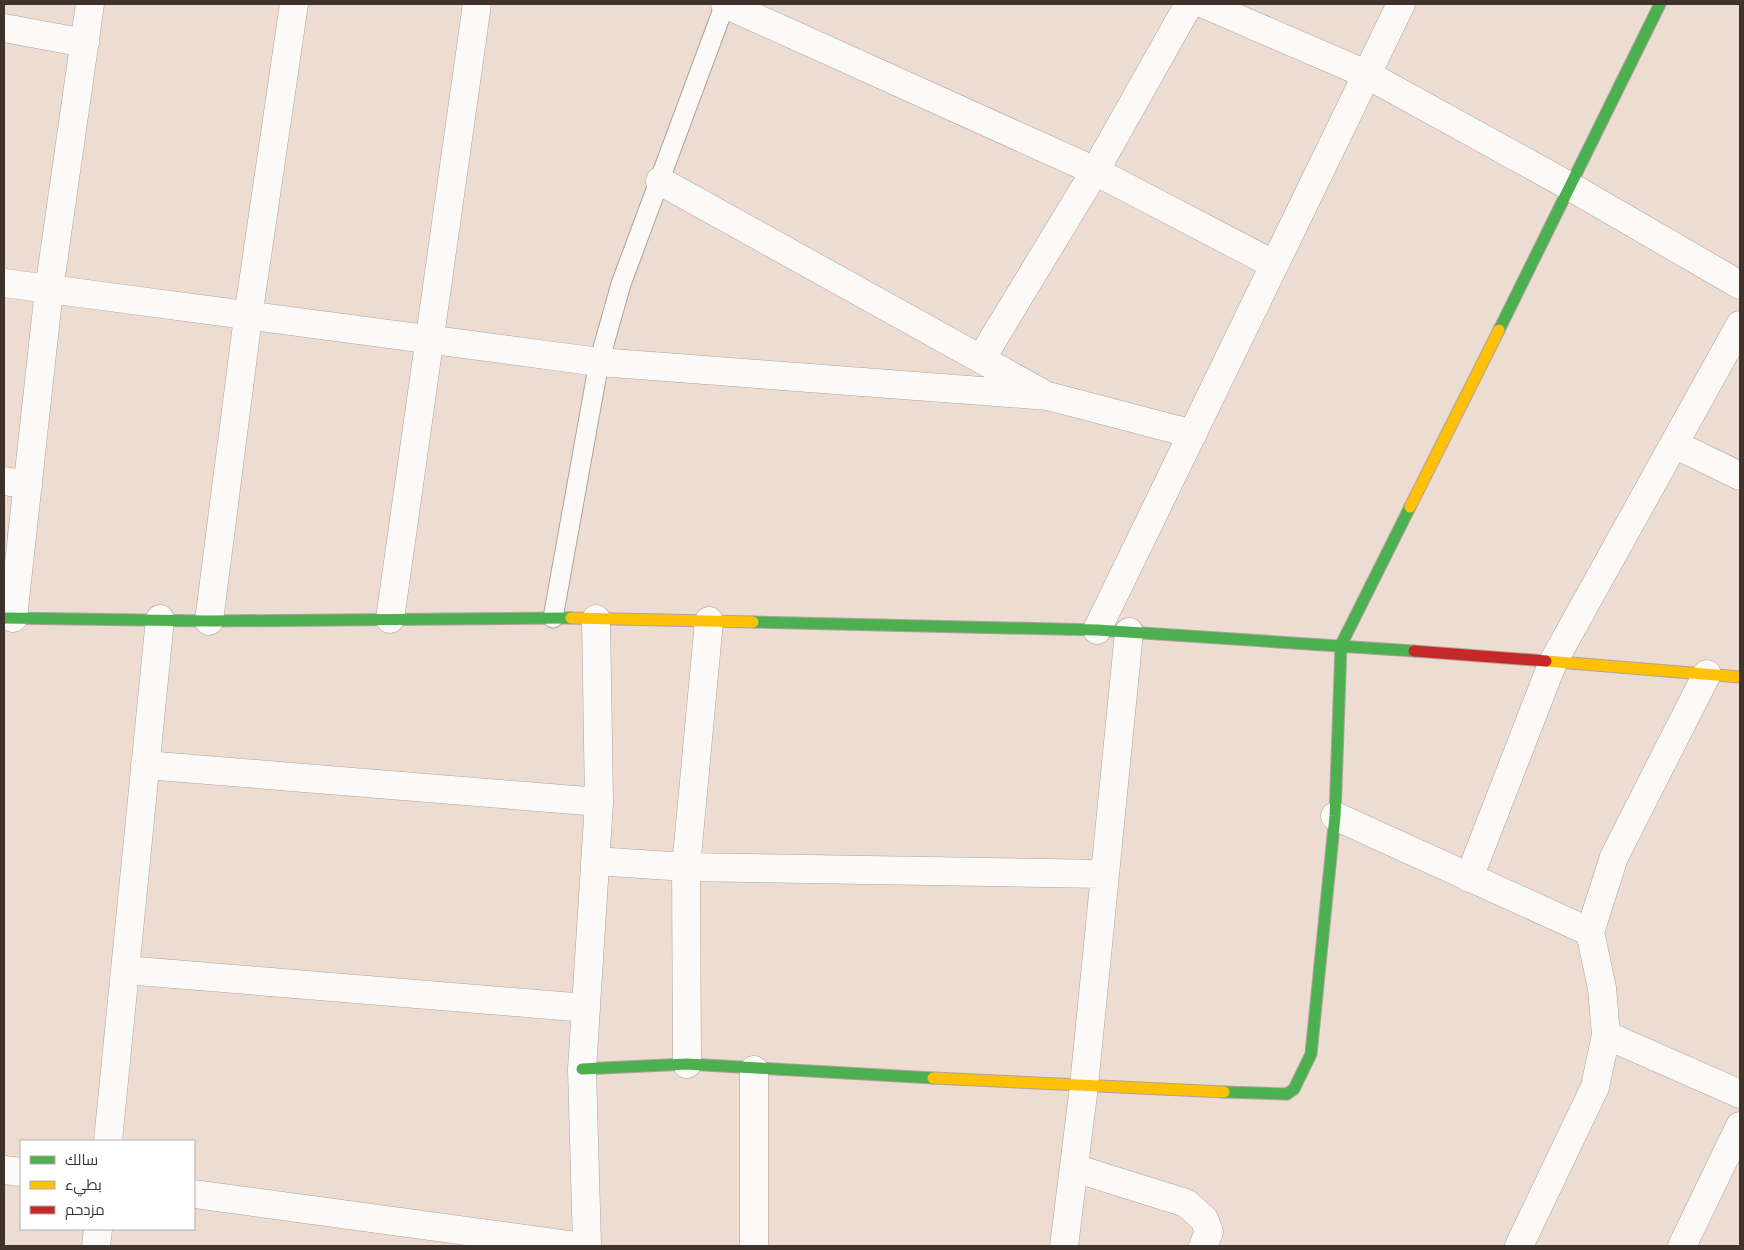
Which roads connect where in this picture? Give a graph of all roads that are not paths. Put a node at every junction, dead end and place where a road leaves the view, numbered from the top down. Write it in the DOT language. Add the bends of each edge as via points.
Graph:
graph roads {
  1 [pos="90,4"];
  2 [pos="294,4"];
  3 [pos="477,4"];
  4 [pos="725,4"];
  5 [pos="1189,4"];
  6 [pos="1204,4"];
  7 [pos="1401,4"];
  8 [pos="1660,4"];
  9 [pos="4,28"];
  10 [pos="85,43"];
  11 [pos="1366,74"];
  12 [pos="1095,171"];
  13 [pos="660,181"];
  14 [pos="1571,187"];
  15 [pos="1273,264"];
  16 [pos="4,283"];
  17 [pos="1740,285"];
  18 [pos="49,290"];
  19 [pos="248,317"];
  20 [pos="1740,325"];
  21 [pos="428,340"];
  22 [pos="981,359"];
  23 [pos="599,362"];
  24 [pos="1048,396"];
  25 [pos="1193,434"];
  26 [pos="1674,444"];
  27 [pos="1740,476"];
  28 [pos="16,483"];
  29 [pos="8,618"];
  30 [pos="553,618"];
  31 [pos="596,618"];
  32 [pos="160,619"];
  33 [pos="390,619"];
  34 [pos="209,621"];
  35 [pos="709,621"];
  36 [pos="1097,630"];
  37 [pos="1129,632"];
  38 [pos="1342,645"];
  39 [pos="1553,662"];
  40 [pos="1708,674"];
  41 [pos="1740,677"];
  42 [pos="145,765"];
  43 [pos="599,802"];
  44 [pos="1335,816"];
  45 [pos="595,862"];
  46 [pos="686,867"];
  47 [pos="1103,874"];
  48 [pos="1470,878"];
  49 [pos="1590,932"];
  50 [pos="125,970"];
  51 [pos="586,1008"];
  52 [pos="1606,1035"];
  53 [pos="687,1064"];
  54 [pos="582,1069"];
  55 [pos="754,1070"];
  56 [pos="1084,1086"];
  57 [pos="1740,1094"];
  58 [pos="1740,1126"];
  59 [pos="108,1140"];
  60 [pos="1074,1168"];
  61 [pos="4,1170"];
  62 [pos="20,1172"];
  63 [pos="195,1194"];
  64 [pos="98,1230"];
  65 [pos="96,1246"];
  66 [pos="577,1246"];
  67 [pos="587,1246"];
  68 [pos="754,1246"];
  69 [pos="1064,1246"];
  70 [pos="1203,1246"];
  71 [pos="1519,1246"];
  72 [pos="1682,1246"];
  1 -- 10 [label="street"];
  2 -- 19 [label="street"];
  3 -- 21 [label="street"];
  4 -- 12 [label="street"];
  4 -- 13 [label="lane"];
  5 -- 12 [label="street"];
  6 -- 11 [label="street"];
  7 -- 11 [label="street"];
  8 -- 14 [label="street"];
  9 -- 10 [label="street"];
  10 -- 18 [label="street"];
  11 -- 14 [label="street"];
  11 -- 15 [label="street"];
  12 -- 15 [label="street"];
  12 -- 22 [label="street"];
  13 -- 22 [label="street"];
  13 -- 23 [label="lane" via="621,284"];
  14 -- 17 [label="street"];
  14 -- 38 [label="street"];
  15 -- 25 [label="street"];
  16 -- 18 [label="street"];
  18 -- 19 [label="street"];
  18 -- 28 [label="street"];
  19 -- 21 [label="street"];
  19 -- 34 [label="street"];
  20 -- 26 [label="street"];
  21 -- 23 [label="street"];
  21 -- 33 [label="street"];
  22 -- 24 [label="street"];
  23 -- 24 [label="street"];
  23 -- 30 [label="lane"];
  24 -- 25 [label="street"];
  25 -- 36 [label="street"];
  26 -- 27 [label="street"];
  26 -- 39 [label="street"];
  28 -- 29 [label="street"];
  29 -- 32 [label="street"];
  30 -- 31 [label="street"];
  30 -- 33 [label="street"];
  31 -- 35 [label="street"];
  31 -- 43 [label="street"];
  32 -- 34 [label="street"];
  32 -- 42 [label="street"];
  33 -- 34 [label="street"];
  35 -- 36 [label="street"];
  35 -- 46 [label="street"];
  36 -- 37 [label="street"];
  37 -- 38 [label="street"];
  37 -- 47 [label="street"];
  38 -- 39 [label="street"];
  38 -- 44 [label="street"];
  39 -- 40 [label="street"];
  39 -- 48 [label="street"];
  40 -- 41 [label="street"];
  40 -- 49 [label="street" via="1614,857"];
  42 -- 43 [label="street"];
  42 -- 50 [label="street"];
  43 -- 45 [label="street"];
  44 -- 48 [label="street"];
  44 -- 56 [label="street" via="1311,1054 1294,1089 1287,1094"];
  45 -- 46 [label="street"];
  45 -- 51 [label="street"];
  46 -- 47 [label="street"];
  46 -- 53 [label="street"];
  47 -- 56 [label="street"];
  48 -- 49 [label="street"];
  49 -- 52 [label="street" via="1602,988"];
  50 -- 51 [label="street"];
  50 -- 59 [label="street"];
  51 -- 54 [label="street"];
  52 -- 57 [label="street"];
  52 -- 71 [label="street" via="1595,1087"];
  53 -- 54 [label="street"];
  53 -- 55 [label="street"];
  54 -- 67 [label="street"];
  55 -- 56 [label="street"];
  55 -- 68 [label="street"];
  56 -- 60 [label="street"];
  58 -- 72 [label="street"];
  60 -- 69 [label="street"];
  60 -- 70 [label="street" via="1186,1203 1204,1219 1209,1232"];
  61 -- 62 [label="street"];
  63 -- 66 [label="street"];
  64 -- 65 [label="street"];
}
